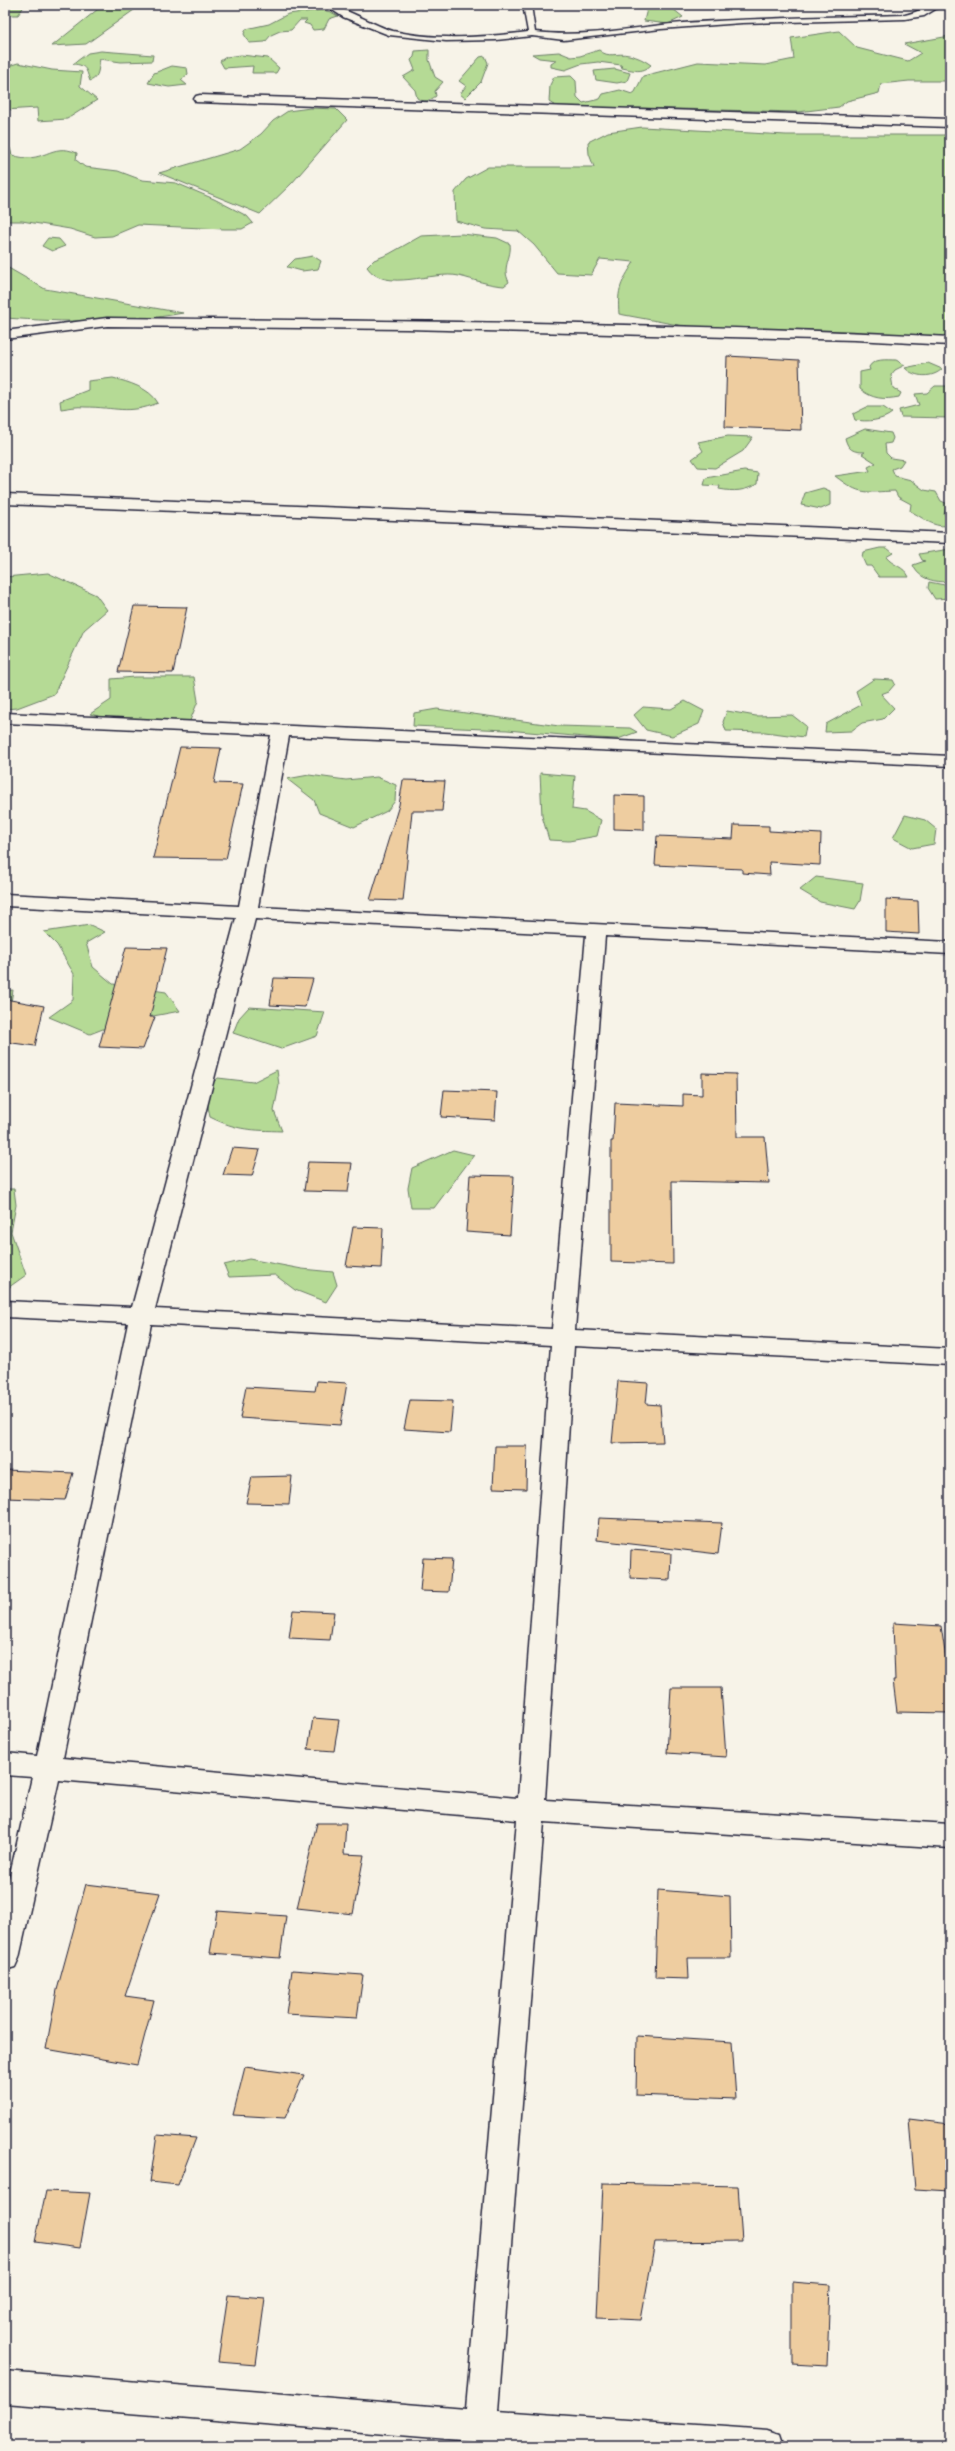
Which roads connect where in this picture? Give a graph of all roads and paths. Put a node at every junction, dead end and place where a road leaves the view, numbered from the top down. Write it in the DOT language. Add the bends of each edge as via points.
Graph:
graph roads {
  1 [pos="329,5"];
  2 [pos="527,5"];
  3 [pos="938,5"];
  4 [pos="532,34"];
  5 [pos="200,99"];
  6 [pos="950,122"];
  7 [pos="5,335"];
  8 [pos="950,341"];
  9 [pos="5,499"];
  10 [pos="950,538"];
  11 [pos="5,718"];
  12 [pos="281,731"];
  13 [pos="950,761"];
  14 [pos="5,900"];
  15 [pos="247,913"];
  16 [pos="596,930"];
  17 [pos="950,948"];
  18 [pos="5,1309"];
  19 [pos="141,1317"];
  20 [pos="563,1337"];
  21 [pos="950,1357"];
  22 [pos="5,1764"];
  23 [pos="48,1767"];
  24 [pos="531,1810"];
  25 [pos="950,1836"];
  26 [pos="5,1958"];
  27 [pos="5,2387"];
  28 [pos="481,2426"];
  29 [pos="768,2446"];
  1 -- 4 [label="lane" via="346,16 392,33 420,38 496,38"];
  2 -- 4 [label="lane"];
  3 -- 4 [label="lane" via="921,14 905,17 742,21 564,38"];
  5 -- 6 [label="street"];
  7 -- 8 [label="street" via="107,322 407,325 855,336"];
  9 -- 10 [label="street"];
  11 -- 12 [label="street"];
  12 -- 13 [label="street"];
  12 -- 15 [label="street"];
  14 -- 15 [label="street"];
  15 -- 16 [label="street"];
  15 -- 19 [label="street"];
  16 -- 17 [label="street"];
  16 -- 20 [label="street"];
  18 -- 19 [label="street"];
  19 -- 20 [label="street"];
  19 -- 23 [label="street"];
  20 -- 21 [label="street"];
  20 -- 24 [label="street"];
  22 -- 23 [label="street"];
  23 -- 24 [label="street"];
  23 -- 26 [label="street"];
  24 -- 25 [label="street"];
  24 -- 28 [label="street"];
  27 -- 28 [label="street"];
  28 -- 29 [label="street"];
}
